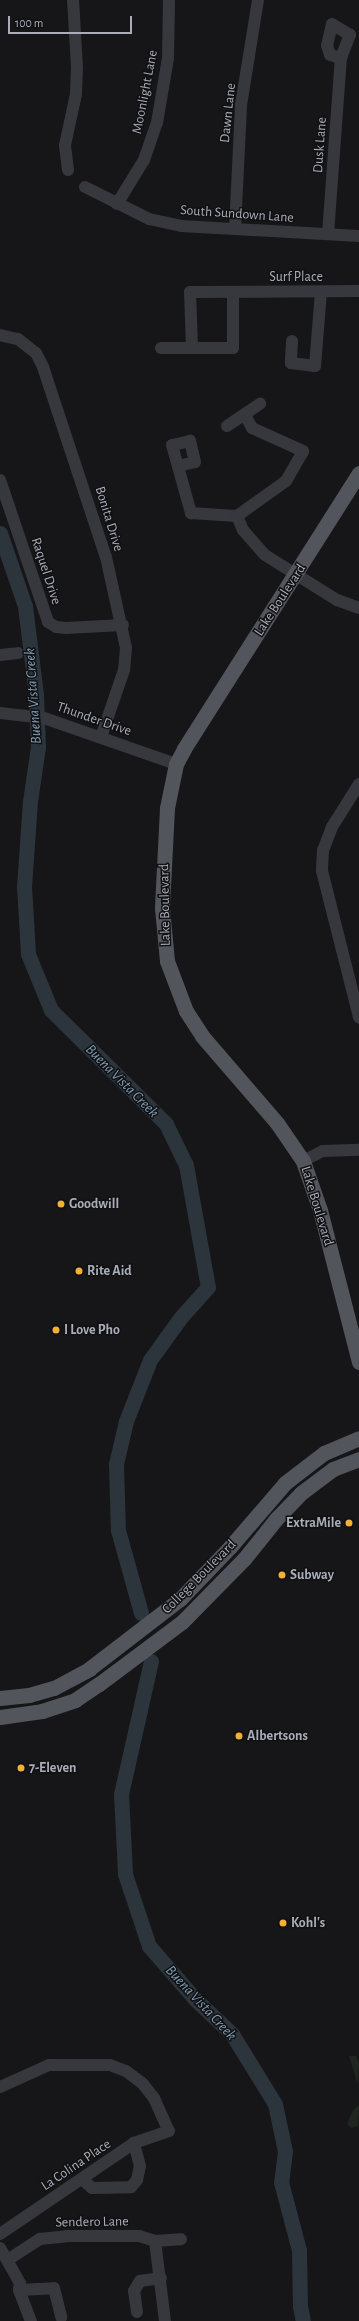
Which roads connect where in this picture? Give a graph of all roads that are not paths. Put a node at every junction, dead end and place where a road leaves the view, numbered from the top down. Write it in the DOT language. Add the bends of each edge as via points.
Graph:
graph roads {
  1 [pos="73,0"];
  2 [pos="169,0"];
  3 [pos="258,0"];
  4 [pos="340,58"];
  5 [pos="68,170"];
  6 [pos="85,187"];
  7 [pos="117,204"];
  8 [pos="235,229"];
  9 [pos="328,234"];
  10 [pos="359,236"];
  11 [pos="359,291"];
  12 [pos="233,292"];
  13 [pos="321,292"];
  14 [pos="0,335"];
  15 [pos="292,341"];
  16 [pos="161,348"];
  17 [pos="192,348"];
  18 [pos="260,404"];
  19 [pos="245,414"];
  20 [pos="227,426"];
  21 [pos="178,466"];
  22 [pos="359,473"];
  23 [pos="0,480"];
  24 [pos="236,516"];
  25 [pos="296,575"];
  26 [pos="359,608"];
  27 [pos="122,625"];
  28 [pos="18,653"];
  29 [pos="0,655"];
  30 [pos="0,713"];
  31 [pos="101,737"];
  32 [pos="176,764"];
  33 [pos="359,784"];
  34 [pos="359,1017"];
  35 [pos="359,1150"];
  36 [pos="303,1161"];
  37 [pos="359,1362"];
  38 [pos="359,1438"];
  39 [pos="359,1459"];
  40 [pos="359,1471"];
  41 [pos="295,1499"];
  42 [pos="220,1558"];
  43 [pos="182,1622"];
  44 [pos="54,1688"];
  45 [pos="29,1695"];
  46 [pos="0,1698"];
  47 [pos="42,1711"];
  48 [pos="7,1716"];
  49 [pos="0,2087"];
  50 [pos="134,2143"];
  51 [pos="82,2179"];
  52 [pos="1,2233"];
  53 [pos="181,2238"];
  54 [pos="155,2240"];
  55 [pos="0,2248"];
  56 [pos="9,2259"];
  57 [pos="161,2278"];
  58 [pos="19,2290"];
  59 [pos="137,2312"];
  60 [pos="61,2317"];
  61 [pos="31,2321"];
  62 [pos="165,2321"];
  1 -- 5 [label="street" via="77,67 76,94 66,146"];
  2 -- 7 [label="street, Moonlight Lane" via="168,58 157,123 144,160"];
  3 -- 8 [label="street, Dawn Lane" via="241,105"];
  4 -- 9 [label="street, Dusk Lane"];
  6 -- 7 [label="street, South Sundown Lane"];
  7 -- 8 [label="street, South Sundown Lane" via="149,219 181,226"];
  8 -- 9 [label="street, South Sundown Lane"];
  9 -- 10 [label="street, South Sundown Lane"];
  11 -- 13 [label="street, Surf Place"];
  12 -- 13 [label="street, Surf Place"];
  12 -- 17 [label="street" via="233,348"];
  12 -- 17 [label="street, Surf Place" via="190,292"];
  13 -- 15 [label="street" via="315,366 291,363"];
  14 -- 27 [label="street, Bonita Drive" via="18,339 36,353 43,367 97,529"];
  16 -- 17 [label="street"];
  18 -- 19 [label="street"];
  19 -- 20 [label="street"];
  19 -- 24 [label="street" via="252,428 303,451 286,481"];
  21 -- 24 [label="street" via="191,513"];
  22 -- 25 [label="main road, Lake Boulevard"];
  23 -- 27 [label="street, Raquel Drive" via="48,622 56,627 66,628"];
  24 -- 25 [label="street" via="254,545"];
  25 -- 26 [label="street" via="337,600"];
  25 -- 32 [label="main road, Lake Boulevard"];
  27 -- 31 [label="street, Bonita Drive" via="126,648 124,670"];
  28 -- 29 [label="street"];
  30 -- 31 [label="street, Thunder Drive" via="44,718"];
  31 -- 32 [label="street, Thunder Drive"];
  32 -- 36 [label="main road, Lake Boulevard" via="167,808 162,908 164,941 174,984 186,1011 202,1036 277,1123"];
  33 -- 34 [label="street" via="332,827 323,850 322,871"];
  35 -- 36 [label="street" via="323,1151"];
  36 -- 37 [label="main road, Lake Boulevard" via="320,1210"];
  38 -- 42 [label="main road, College Boulevard" via="324,1453 285,1483"];
  39 -- 41 [label="main road, College Boulevard" via="333,1469"];
  40 -- 41 [label="main road" via="348,1472"];
  41 -- 43 [label="main road, College Boulevard" via="244,1560"];
  42 -- 43 [label="main road" via="223,1561 222,1567 182,1609"];
  42 -- 44 [label="main road, College Boulevard" via="180,1599 155,1620 89,1669"];
  43 -- 47 [label="main road, College Boulevard" via="100,1684 74,1700"];
  44 -- 45 [label="main road, College Boulevard"];
  44 -- 47 [label="main road" via="55,1692 43,1704"];
  45 -- 46 [label="main road, College Boulevard"];
  45 -- 48 [label="main road"];
  47 -- 48 [label="main road, College Boulevard"];
  49 -- 50 [label="street, La Colina Place" via="49,2065 110,2066 126,2071 143,2084 154,2098 169,2131"];
  50 -- 51 [label="street, La Colina Place"];
  50 -- 51 [label="street" via="140,2166 137,2180 131,2187 92,2188"];
  51 -- 52 [label="street, La Colina Place"];
  53 -- 54 [label="street, Sendero Lane"];
  54 -- 56 [label="street, Sendero Lane" via="132,2236 67,2236 40,2239"];
  54 -- 57 [label="street"];
  55 -- 56 [label="street"];
  56 -- 58 [label="street" via="20,2283"];
  57 -- 59 [label="street" via="140,2281 134,2291"];
  57 -- 62 [label="street"];
  58 -- 60 [label="street" via="54,2288"];
  58 -- 61 [label="street"];
}
